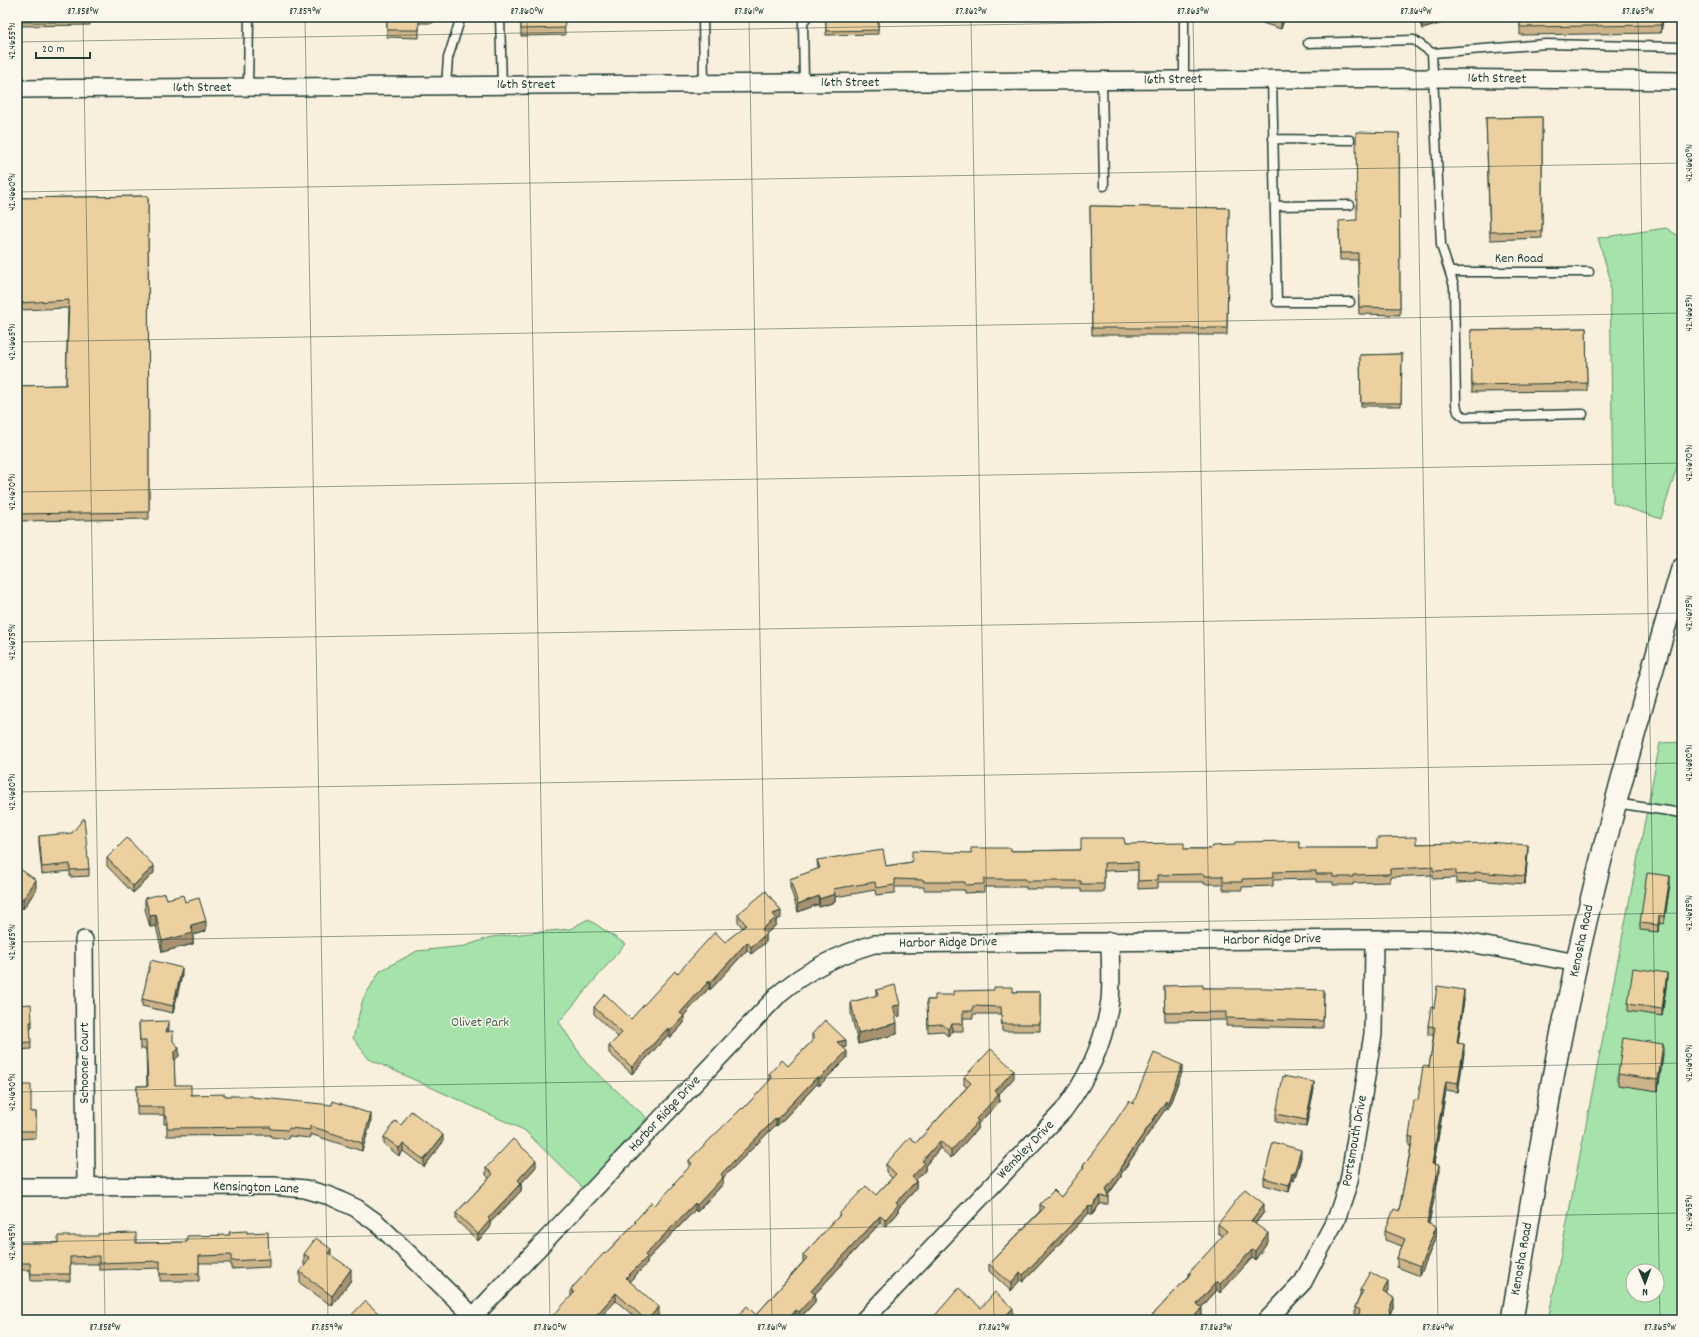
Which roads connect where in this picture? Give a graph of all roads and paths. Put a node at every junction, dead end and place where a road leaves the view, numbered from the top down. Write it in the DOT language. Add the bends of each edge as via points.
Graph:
graph roads {
  1 [pos="249,17"];
  2 [pos="461,17"];
  3 [pos="500,17"];
  4 [pos="703,17"];
  5 [pos="807,17"];
  6 [pos="1184,17"];
  7 [pos="1308,43"];
  8 [pos="1682,47"];
  9 [pos="1432,53"];
  10 [pos="1432,78"];
  11 [pos="1272,79"];
  12 [pos="1184,80"];
  13 [pos="1102,81"];
  14 [pos="1682,81"];
  15 [pos="804,83"];
  16 [pos="704,84"];
  17 [pos="446,86"];
  18 [pos="502,86"];
  19 [pos="248,88"];
  20 [pos="17,89"];
  21 [pos="1273,139"];
  22 [pos="1350,140"];
  23 [pos="1104,186"];
  24 [pos="1350,205"];
  25 [pos="1275,206"];
  26 [pos="1450,272"];
  27 [pos="1588,272"];
  28 [pos="1350,302"];
  29 [pos="1583,414"];
  30 [pos="1682,568"];
  31 [pos="1614,803"];
  32 [pos="1682,813"];
  33 [pos="1374,939"];
  34 [pos="84,940"];
  35 [pos="1110,941"];
  36 [pos="1577,963"];
  37 [pos="86,1186"];
  38 [pos="17,1187"];
  39 [pos="472,1318"];
  40 [pos="864,1320"];
  41 [pos="1267,1320"];
  42 [pos="1512,1320"];
  1 -- 19 [label="lane"];
  2 -- 17 [label="lane" via="448,58"];
  3 -- 18 [label="lane"];
  4 -- 16 [label="lane"];
  5 -- 15 [label="lane" via="803,22"];
  6 -- 12 [label="lane"];
  7 -- 9 [label="lane" via="1414,40"];
  8 -- 9 [label="lane" via="1546,44"];
  9 -- 10 [label="lane"];
  10 -- 11 [label="street, 16th Street"];
  10 -- 14 [label="street, 16th Street"];
  10 -- 26 [label="lane" via="1441,245"];
  11 -- 12 [label="street, 16th Street"];
  11 -- 21 [label="lane"];
  12 -- 13 [label="street, 16th Street"];
  13 -- 15 [label="street, 16th Street"];
  13 -- 23 [label="lane"];
  15 -- 16 [label="street, 16th Street"];
  16 -- 18 [label="street, 16th Street"];
  17 -- 18 [label="street, 16th Street"];
  17 -- 19 [label="street, 16th Street"];
  19 -- 20 [label="street, 16th Street"];
  21 -- 22 [label="lane"];
  21 -- 25 [label="lane"];
  24 -- 25 [label="lane"];
  25 -- 28 [label="lane" via="1277,302"];
  26 -- 27 [label="lane, Ken Road"];
  26 -- 29 [label="lane" via="1456,306 1458,412 1464,417"];
  30 -- 31 [label="street, Kenosha Road"];
  31 -- 32 [label="lane"];
  31 -- 36 [label="street, Kenosha Road"];
  33 -- 35 [label="street, Harbor Ridge Drive"];
  33 -- 36 [label="street, Harbor Ridge Drive" via="1454,940"];
  33 -- 41 [label="street, Portsmouth Drive" via="1373,1034 1349,1181 1337,1217 1303,1282"];
  34 -- 37 [label="street, Schooner Court"];
  35 -- 39 [label="street, Harbor Ridge Drive" via="874,944 849,952 795,980"];
  35 -- 40 [label="street, Wembley Drive" via="1110,999 1102,1037 1094,1063 1078,1091 1063,1111"];
  36 -- 42 [label="street, Kenosha Road" via="1557,1056"];
  37 -- 38 [label="street, Kensington Lane"];
  37 -- 39 [label="street, Kensington Lane" via="274,1186 305,1189 330,1196 356,1208 377,1223"];
}
